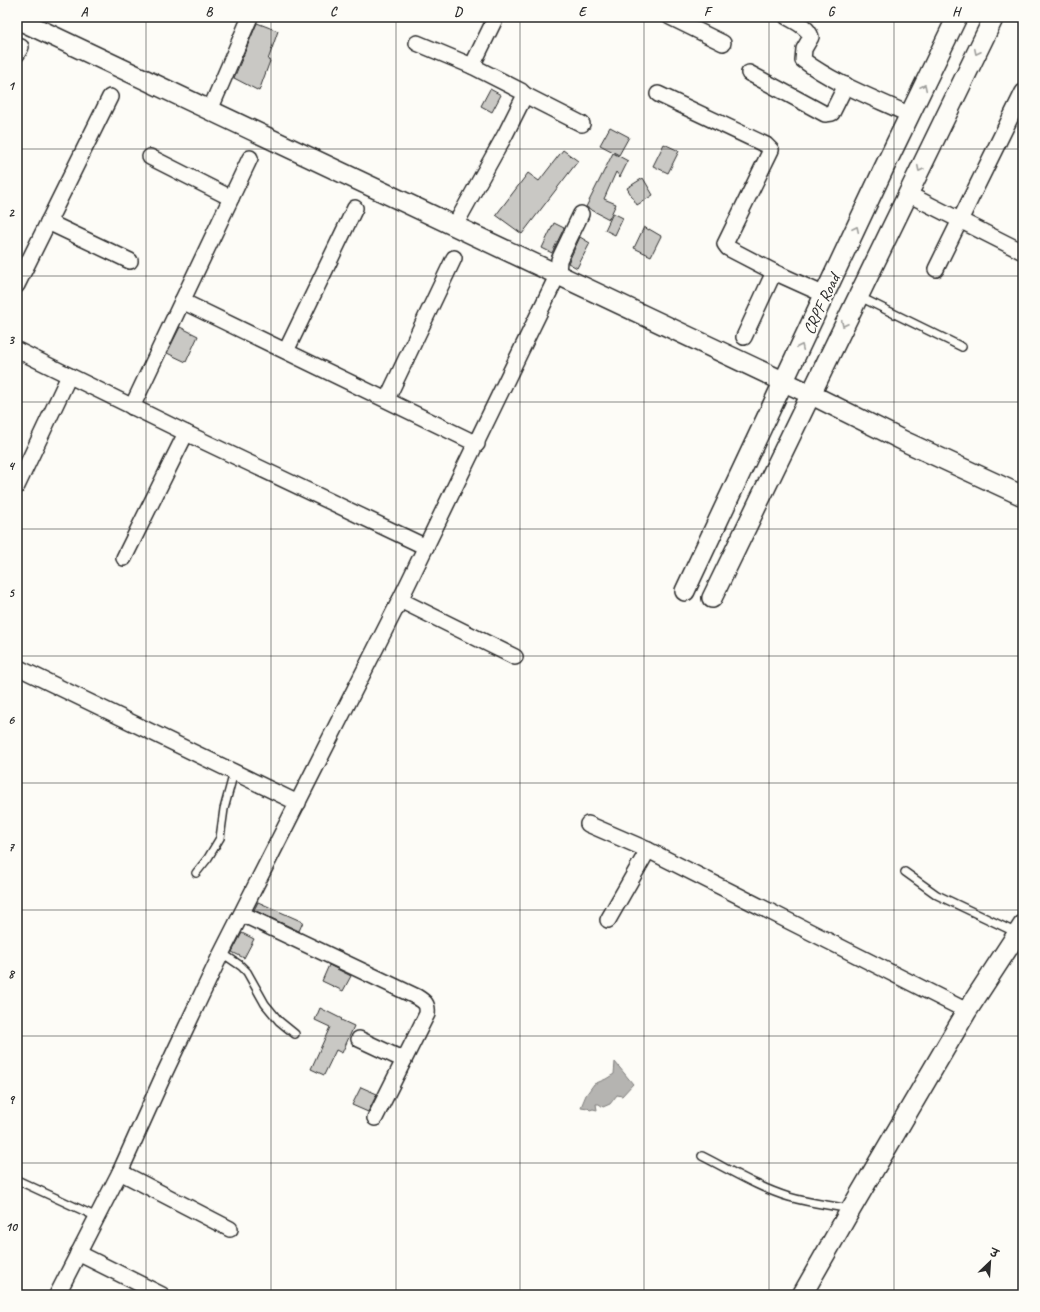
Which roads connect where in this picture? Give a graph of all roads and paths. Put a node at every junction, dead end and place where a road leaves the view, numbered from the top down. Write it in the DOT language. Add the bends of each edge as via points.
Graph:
graph roads {
  1 [pos="250,17"];
  2 [pos="496,17"];
  3 [pos="670,17"];
  4 [pos="787,17"];
  5 [pos="994,17"];
  6 [pos="17,19"];
  7 [pos="952,19"];
  8 [pos="417,43"];
  9 [pos="723,43"];
  10 [pos="472,66"];
  11 [pos="749,73"];
  12 [pos="846,85"];
  13 [pos="1023,92"];
  14 [pos="658,94"];
  15 [pos="525,95"];
  16 [pos="110,97"];
  17 [pos="210,110"];
  18 [pos="910,115"];
  19 [pos="582,124"];
  20 [pos="150,157"];
  21 [pos="250,158"];
  22 [pos="908,194"];
  23 [pos="231,198"];
  24 [pos="355,208"];
  25 [pos="581,214"];
  26 [pos="960,220"];
  27 [pos="48,222"];
  28 [pos="454,227"];
  29 [pos="1022,250"];
  30 [pos="454,258"];
  31 [pos="130,261"];
  32 [pos="936,269"];
  33 [pos="774,272"];
  34 [pos="558,274"];
  35 [pos="17,285"];
  36 [pos="825,295"];
  37 [pos="858,296"];
  38 [pos="182,301"];
  39 [pos="744,337"];
  40 [pos="962,347"];
  41 [pos="17,350"];
  42 [pos="286,351"];
  43 [pos="69,376"];
  44 [pos="784,383"];
  45 [pos="810,394"];
  46 [pos="387,399"];
  47 [pos="132,407"];
  48 [pos="186,433"];
  49 [pos="477,444"];
  50 [pos="17,486"];
  51 [pos="1023,496"];
  52 [pos="426,547"];
  53 [pos="124,558"];
  54 [pos="685,591"];
  55 [pos="712,598"];
  56 [pos="400,600"];
  57 [pos="515,657"];
  58 [pos="17,667"];
  59 [pos="234,772"];
  60 [pos="298,803"];
  61 [pos="588,824"];
  62 [pos="648,850"];
  63 [pos="905,872"];
  64 [pos="196,873"];
  65 [pos="242,914"];
  66 [pos="608,920"];
  67 [pos="1020,929"];
  68 [pos="222,953"];
  69 [pos="967,1011"];
  70 [pos="296,1034"];
  71 [pos="359,1039"];
  72 [pos="404,1060"];
  73 [pos="375,1118"];
  74 [pos="702,1156"];
  75 [pos="120,1172"];
  76 [pos="17,1180"];
  77 [pos="851,1209"];
  78 [pos="97,1217"];
  79 [pos="230,1230"];
  80 [pos="78,1253"];
  81 [pos="57,1295"];
  82 [pos="162,1295"];
  83 [pos="802,1295"];
  1 -- 17 [label="street"];
  2 -- 10 [label="street"];
  3 -- 9 [label="street"];
  4 -- 12 [label="street" via="802,26 811,37 804,49 803,60"];
  5 -- 22 [label="street, one-way"];
  6 -- 17 [label="street"];
  18 -- 7 [label="street, CRPF Road, one-way"];
  8 -- 10 [label="street"];
  10 -- 15 [label="street"];
  11 -- 12 [label="street" via="825,114 832,113"];
  12 -- 18 [label="street"];
  13 -- 26 [label="street"];
  14 -- 33 [label="street" via="766,145 771,150 726,244 728,248"];
  15 -- 19 [label="street"];
  15 -- 28 [label="street"];
  16 -- 27 [label="street"];
  17 -- 28 [label="street"];
  36 -- 18 [label="street, CRPF Road, one-way"];
  20 -- 23 [label="street"];
  21 -- 23 [label="street"];
  22 -- 26 [label="street"];
  22 -- 37 [label="street"];
  23 -- 38 [label="street"];
  24 -- 42 [label="street"];
  25 -- 34 [label="street" via="559,260"];
  26 -- 29 [label="street"];
  26 -- 32 [label="street"];
  27 -- 31 [label="street"];
  27 -- 35 [label="street"];
  28 -- 34 [label="street"];
  30 -- 46 [label="street"];
  33 -- 36 [label="street"];
  33 -- 39 [label="street"];
  34 -- 44 [label="street"];
  34 -- 49 [label="street"];
  44 -- 36 [label="street, CRPF Road, one-way"];
  37 -- 40 [label="lane"];
  37 -- 45 [label="street, one-way"];
  38 -- 42 [label="street"];
  38 -- 47 [label="street"];
  41 -- 43 [label="street"];
  42 -- 46 [label="street"];
  43 -- 47 [label="street"];
  43 -- 50 [label="street"];
  44 -- 45 [label="street"];
  44 -- 54 [label="street, CRPF Road"];
  45 -- 51 [label="street"];
  45 -- 55 [label="street"];
  46 -- 49 [label="street"];
  47 -- 48 [label="street"];
  48 -- 52 [label="street"];
  48 -- 53 [label="street"];
  49 -- 52 [label="street"];
  52 -- 56 [label="street"];
  56 -- 57 [label="street"];
  56 -- 60 [label="street"];
  58 -- 59 [label="street"];
  59 -- 60 [label="street"];
  59 -- 64 [label="lane" via="224,809 220,838"];
  60 -- 65 [label="street"];
  61 -- 62 [label="street"];
  62 -- 66 [label="street"];
  62 -- 69 [label="street"];
  63 -- 67 [label="lane" via="936,895"];
  65 -- 68 [label="street"];
  65 -- 72 [label="street" via="425,1002 428,1007 427,1014"];
  67 -- 69 [label="street"];
  68 -- 70 [label="lane" via="247,972 265,1004"];
  68 -- 75 [label="street"];
  69 -- 77 [label="street"];
  71 -- 72 [label="street"];
  72 -- 73 [label="street"];
  74 -- 77 [label="lane" via="787,1196"];
  75 -- 78 [label="street"];
  75 -- 79 [label="street"];
  76 -- 78 [label="lane"];
  77 -- 83 [label="street"];
  78 -- 80 [label="street"];
  80 -- 81 [label="street"];
  80 -- 82 [label="street"];
}
